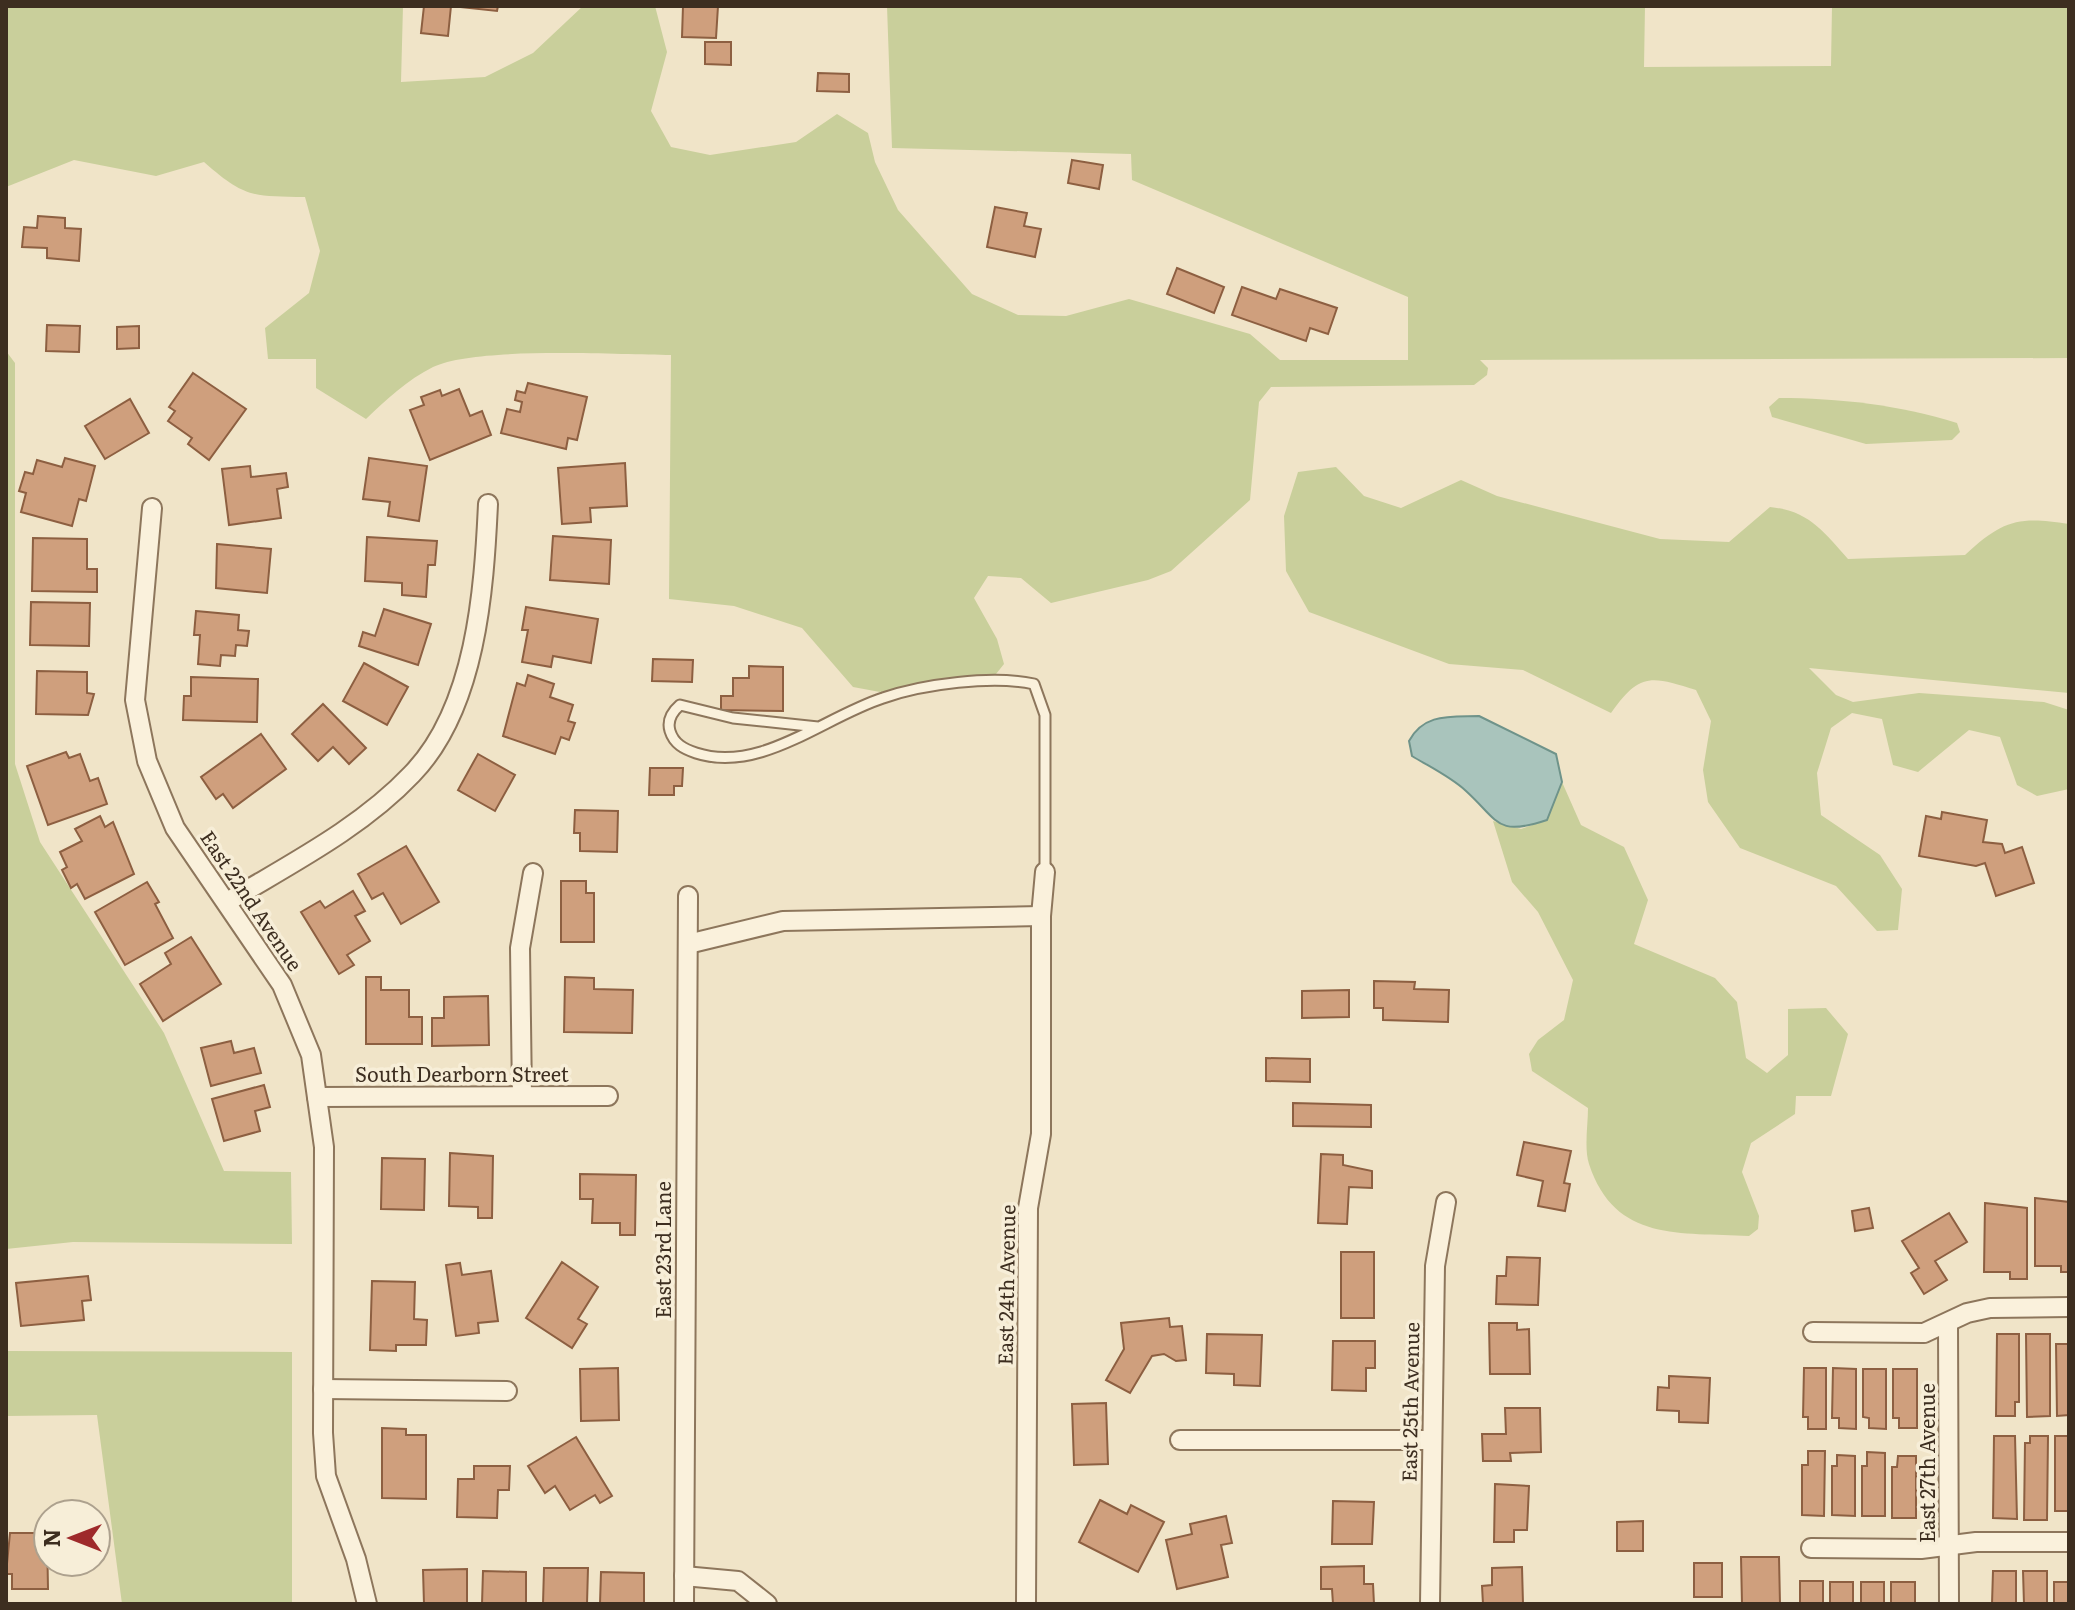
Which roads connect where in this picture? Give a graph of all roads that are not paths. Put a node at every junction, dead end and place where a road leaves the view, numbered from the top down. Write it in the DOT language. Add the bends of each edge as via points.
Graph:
graph roads {
  1 [pos="488,504"];
  2 [pos="152,508"];
  3 [pos="818,727"];
  4 [pos="1045,872"];
  5 [pos="533,873"];
  6 [pos="688,896"];
  7 [pos="227,902"];
  8 [pos="1041,916"];
  9 [pos="688,944"];
  10 [pos="522,1096"];
  11 [pos="608,1096"];
  12 [pos="317,1097"];
  13 [pos="1446,1202"];
  14 [pos="2069,1307"];
  15 [pos="1948,1323"];
  16 [pos="1813,1332"];
  17 [pos="323,1389"];
  18 [pos="507,1391"];
  19 [pos="1180,1440"];
  20 [pos="1432,1440"];
  21 [pos="2069,1542"];
  22 [pos="1950,1546"];
  23 [pos="1811,1548"];
  24 [pos="684,1576"];
  25 [pos="367,1604"];
  26 [pos="684,1604"];
  27 [pos="767,1604"];
  28 [pos="1026,1604"];
  29 [pos="1430,1604"];
  30 [pos="1949,1604"];
  1 -- 7 [label="street" via="477,636 451,715 413,774 334,838"];
  2 -- 7 [label="street, East 22nd Avenue" via="135,700 147,761 175,828"];
  3 -- 3 [label="lane" via="747,756 718,761 685,750 673,740 669,726 680,705 733,718"];
  3 -- 4 [label="lane" via="883,698 918,690 1009,678 1034,684 1045,715"];
  4 -- 8 [label="street, East 24th Avenue"];
  5 -- 10 [label="street" via="520,948"];
  6 -- 9 [label="street, East 23rd Lane"];
  7 -- 12 [label="street, East 22nd Avenue" via="282,985 311,1055"];
  8 -- 9 [label="street" via="783,921"];
  8 -- 28 [label="street, East 24th Avenue" via="1041,1134 1028,1208"];
  9 -- 24 [label="street, East 23rd Lane"];
  10 -- 11 [label="street, South Dearborn Street"];
  10 -- 12 [label="street, South Dearborn Street"];
  12 -- 17 [label="street, East 22nd Avenue" via="324,1147"];
  13 -- 20 [label="street, East 25th Avenue" via="1435,1266"];
  14 -- 15 [label="street" via="1990,1308"];
  15 -- 16 [label="street" via="1924,1333"];
  15 -- 22 [label="street, East 27th Avenue"];
  17 -- 18 [label="street"];
  17 -- 25 [label="street, East 22nd Avenue" via="326,1476"];
  19 -- 20 [label="street"];
  20 -- 29 [label="street, East 25th Avenue"];
  21 -- 22 [label="street"];
  22 -- 23 [label="street"];
  22 -- 30 [label="street, East 27th Avenue"];
  24 -- 26 [label="street, East 23rd Lane"];
  24 -- 27 [label="street" via="738,1581"];
}
